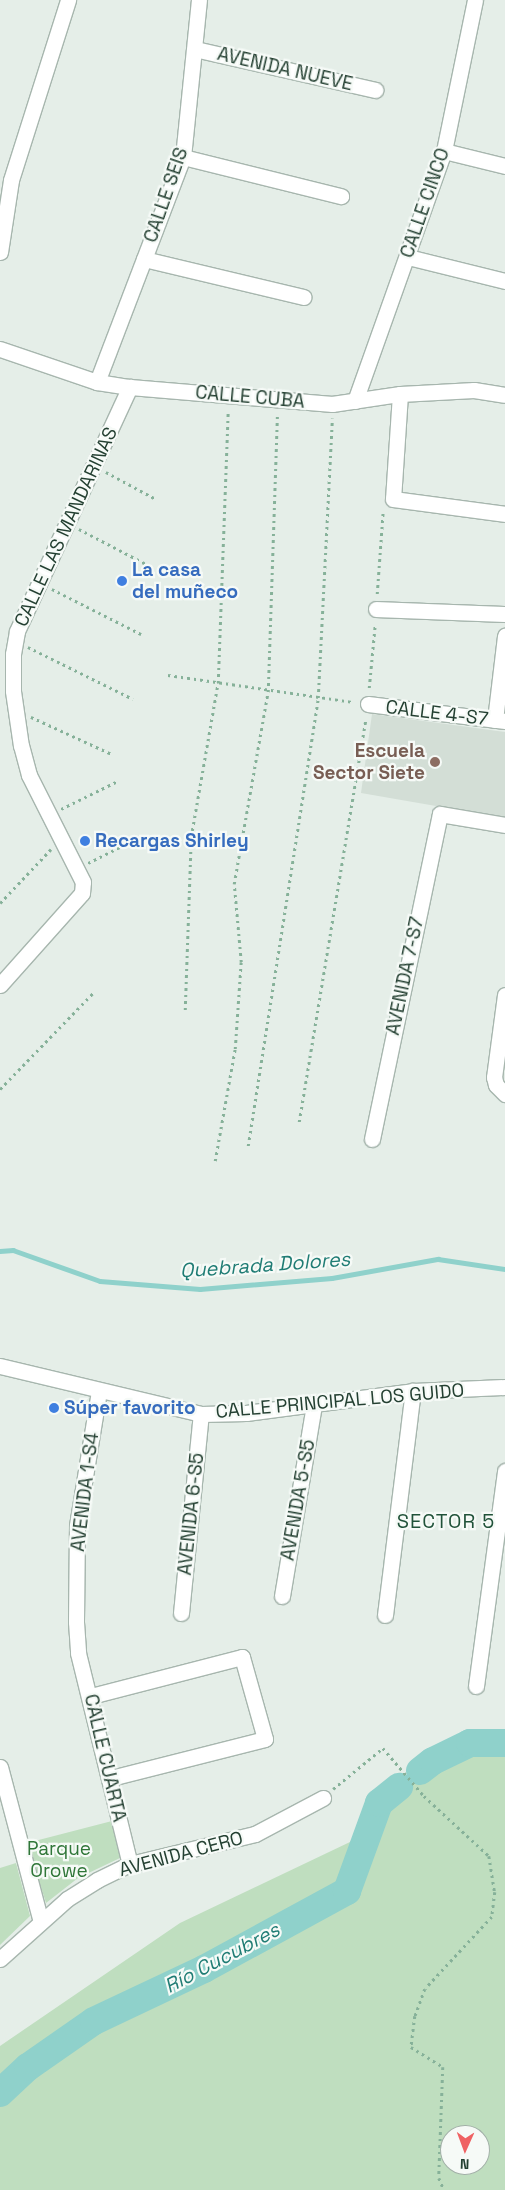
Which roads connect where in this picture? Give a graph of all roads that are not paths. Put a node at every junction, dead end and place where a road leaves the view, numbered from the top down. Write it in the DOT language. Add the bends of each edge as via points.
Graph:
graph roads {
  1 [pos="68,0"];
  2 [pos="199,0"];
  3 [pos="476,0"];
  4 [pos="195,49"];
  5 [pos="375,90"];
  6 [pos="444,151"];
  7 [pos="183,157"];
  8 [pos="505,166"];
  9 [pos="341,196"];
  10 [pos="0,252"];
  11 [pos="408,257"];
  12 [pos="144,259"];
  13 [pos="505,281"];
  14 [pos="304,297"];
  15 [pos="0,349"];
  16 [pos="97,382"];
  17 [pos="130,387"];
  18 [pos="400,394"];
  19 [pos="505,395"];
  20 [pos="355,401"];
  21 [pos="505,514"];
  22 [pos="376,609"];
  23 [pos="505,614"];
  24 [pos="505,636"];
  25 [pos="368,704"];
  26 [pos="500,721"];
  27 [pos="505,825"];
  28 [pos="0,985"];
  29 [pos="505,996"];
  30 [pos="500,1089"];
  31 [pos="372,1139"];
  32 [pos="0,1366"];
  33 [pos="505,1387"];
  34 [pos="99,1391"];
  35 [pos="414,1391"];
  36 [pos="314,1404"];
  37 [pos="201,1414"];
  38 [pos="505,1471"];
  39 [pos="282,1596"];
  40 [pos="181,1613"];
  41 [pos="385,1615"];
  42 [pos="78,1653"];
  43 [pos="476,1686"];
  44 [pos="91,1696"];
  45 [pos="0,1766"];
  46 [pos="110,1778"];
  47 [pos="322,1798"];
  48 [pos="130,1864"];
  49 [pos="41,1922"];
  50 [pos="0,1958"];
  1 -- 10 [label="street" via="10,180"];
  2 -- 4 [label="street, CALLE SEIS"];
  3 -- 6 [label="street, CALLE CINCO"];
  4 -- 5 [label="street, AVENIDA NUEVE"];
  4 -- 7 [label="street, CALLE SEIS"];
  6 -- 8 [label="street"];
  6 -- 11 [label="street, CALLE CINCO"];
  7 -- 9 [label="street"];
  7 -- 12 [label="street, CALLE SEIS"];
  11 -- 13 [label="street"];
  11 -- 20 [label="street, CALLE CINCO"];
  12 -- 14 [label="street"];
  12 -- 16 [label="street, CALLE SEIS"];
  15 -- 16 [label="street, CALLE CUBA"];
  16 -- 17 [label="street, CALLE CUBA"];
  17 -- 20 [label="street, CALLE CUBA" via="332,404"];
  17 -- 28 [label="street, CALLE LAS MANDARINAS" via="40,582 15,640 13,654 16,710 29,775 83,882 82,892"];
  18 -- 19 [label="street, CALLE CUBA" via="474,390"];
  18 -- 20 [label="street, CALLE CUBA"];
  18 -- 21 [label="street" via="393,499"];
  22 -- 23 [label="street"];
  24 -- 26 [label="street"];
  25 -- 26 [label="street, CALLE 4-S7"];
  27 -- 31 [label="street, AVENIDA 7-S7" via="440,814"];
  29 -- 30 [label="street" via="495,1062"];
  32 -- 34 [label="street, CALLE PRINCIPAL LOS GUIDO"];
  33 -- 35 [label="street, CALLE PRINCIPAL LOS GUIDO"];
  34 -- 37 [label="street, CALLE PRINCIPAL LOS GUIDO"];
  34 -- 42 [label="street, AVENIDA 1-S4" via="77,1526"];
  35 -- 36 [label="street, CALLE PRINCIPAL LOS GUIDO"];
  35 -- 41 [label="street"];
  36 -- 37 [label="street, CALLE PRINCIPAL LOS GUIDO" via="246,1413"];
  36 -- 39 [label="street, AVENIDA 5-S5"];
  37 -- 40 [label="street, AVENIDA 6-S5"];
  38 -- 43 [label="street"];
  42 -- 44 [label="street, CALLE CUARTA"];
  44 -- 46 [label="street, CALLE CUARTA"];
  44 -- 46 [label="street" via="242,1657 265,1739"];
  45 -- 49 [label="street"];
  46 -- 48 [label="street, CALLE CUARTA"];
  47 -- 48 [label="street, AVENIDA CERO" via="255,1834"];
  48 -- 49 [label="street, AVENIDA CERO" via="66,1899"];
  49 -- 50 [label="street, AVENIDA CERO"];
}
